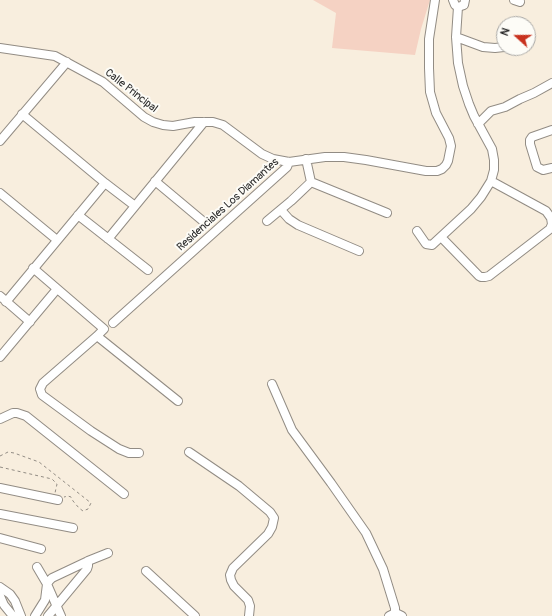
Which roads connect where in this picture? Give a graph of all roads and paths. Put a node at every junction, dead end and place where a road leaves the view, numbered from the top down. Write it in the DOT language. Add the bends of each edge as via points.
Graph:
graph roads {
  1 [pos="435,0"];
  2 [pos="465,0"];
  3 [pos="456,3"];
  4 [pos="456,37"];
  5 [pos="0,48"];
  6 [pos="496,48"];
  7 [pos="67,62"];
  8 [pos="552,83"];
  9 [pos="22,114"];
  10 [pos="204,122"];
  11 [pos="478,124"];
  12 [pos="552,130"];
  13 [pos="0,141"];
  14 [pos="306,159"];
  15 [pos="289,162"];
  16 [pos="552,168"];
  17 [pos="155,181"];
  18 [pos="492,181"];
  19 [pos="310,182"];
  20 [pos="105,183"];
  21 [pos="0,193"];
  22 [pos="135,206"];
  23 [pos="281,210"];
  24 [pos="387,214"];
  25 [pos="78,215"];
  26 [pos="267,221"];
  27 [pos="204,222"];
  28 [pos="551,229"];
  29 [pos="417,232"];
  30 [pos="441,237"];
  31 [pos="108,238"];
  32 [pos="57,240"];
  33 [pos="359,251"];
  34 [pos="33,268"];
  35 [pos="148,270"];
  36 [pos="57,289"];
  37 [pos="3,299"];
  38 [pos="30,322"];
  39 [pos="113,324"];
  40 [pos="97,336"];
  41 [pos="0,357"];
  42 [pos="272,384"];
  43 [pos="178,401"];
  44 [pos="0,419"];
  45 [pos="189,452"];
  46 [pos="139,453"];
  47 [pos="0,456"];
  48 [pos="0,467"];
  49 [pos="0,488"];
  50 [pos="55,492"];
  51 [pos="124,494"];
  52 [pos="58,499"];
  53 [pos="0,514"];
  54 [pos="73,528"];
  55 [pos="0,538"];
  56 [pos="41,549"];
  57 [pos="108,553"];
  58 [pos="88,561"];
  59 [pos="37,567"];
  60 [pos="146,571"];
  61 [pos="47,584"];
  62 [pos="0,587"];
  63 [pos="0,596"];
  64 [pos="57,605"];
  65 [pos="395,615"];
  66 [pos="12,616"];
  67 [pos="21,616"];
  68 [pos="35,616"];
  69 [pos="48,616"];
  70 [pos="61,616"];
  71 [pos="195,616"];
  72 [pos="250,616"];
  1 -- 14 [label="street, Residenciales Los Diamantes" via="429,39 430,92 436,113 451,146 446,165 437,171 426,171 351,158"];
  2 -- 3 [label="street" via="464,4"];
  3 -- 4 [label="street"];
  4 -- 6 [label="street" via="483,47"];
  4 -- 11 [label="street" via="463,86"];
  5 -- 7 [label="street, Calle Principal" via="49,54"];
  7 -- 9 [label="street"];
  7 -- 10 [label="street, Calle Principal" via="103,82 153,122 173,126"];
  8 -- 11 [label="street" via="505,107 491,111"];
  9 -- 13 [label="street"];
  9 -- 20 [label="street"];
  10 -- 15 [label="street, Calle Principal" via="223,125 262,154"];
  10 -- 17 [label="street"];
  11 -- 18 [label="street" via="492,149"];
  12 -- 16 [label="street" via="532,137 530,144 537,167 543,170"];
  14 -- 15 [label="street, Residenciales Los Diamantes"];
  14 -- 19 [label="street"];
  15 -- 39 [label="street, Residenciales Los Diamantes" via="287,167"];
  17 -- 22 [label="street"];
  17 -- 27 [label="street"];
  18 -- 28 [label="street" via="546,211 551,218"];
  18 -- 30 [label="street" via="471,209"];
  19 -- 23 [label="street"];
  19 -- 24 [label="street"];
  20 -- 22 [label="street"];
  20 -- 25 [label="street"];
  21 -- 32 [label="street"];
  22 -- 31 [label="street"];
  23 -- 26 [label="street"];
  23 -- 33 [label="street" via="298,224"];
  25 -- 31 [label="street"];
  25 -- 32 [label="street"];
  28 -- 30 [label="street" via="485,278 479,276"];
  29 -- 30 [label="street" via="429,245"];
  31 -- 35 [label="street"];
  32 -- 34 [label="street"];
  34 -- 36 [label="street"];
  34 -- 37 [label="street"];
  36 -- 38 [label="street"];
  36 -- 40 [label="street" via="103,328"];
  37 -- 38 [label="street"];
  38 -- 41 [label="street"];
  40 -- 43 [label="street"];
  40 -- 46 [label="street" via="43,383 41,393 102,439 124,452"];
  42 -- 65 [label="street" via="292,430 366,533 383,569"];
  44 -- 51 [label="street" via="13,414 22,414 29,418"];
  45 -- 72 [label="street" via="239,486 274,518 268,534 233,568 230,575 234,586 248,600"];
  47 -- 52 [label="path" via="8,452 39,462 91,503 88,509 83,511 71,497"];
  48 -- 50 [label="path" via="52,479 57,484"];
  49 -- 52 [label="street"];
  53 -- 54 [label="street"];
  55 -- 56 [label="street"];
  57 -- 58 [label="street"];
  58 -- 61 [label="street" via="52,578"];
  58 -- 64 [label="street" via="87,569"];
  59 -- 61 [label="street"];
  60 -- 71 [label="street"];
  61 -- 64 [label="street"];
  61 -- 68 [label="street" via="45,600"];
  62 -- 67 [label="street" via="10,594"];
  63 -- 66 [label="street"];
  64 -- 69 [label="street"];
  64 -- 70 [label="street"];
}
